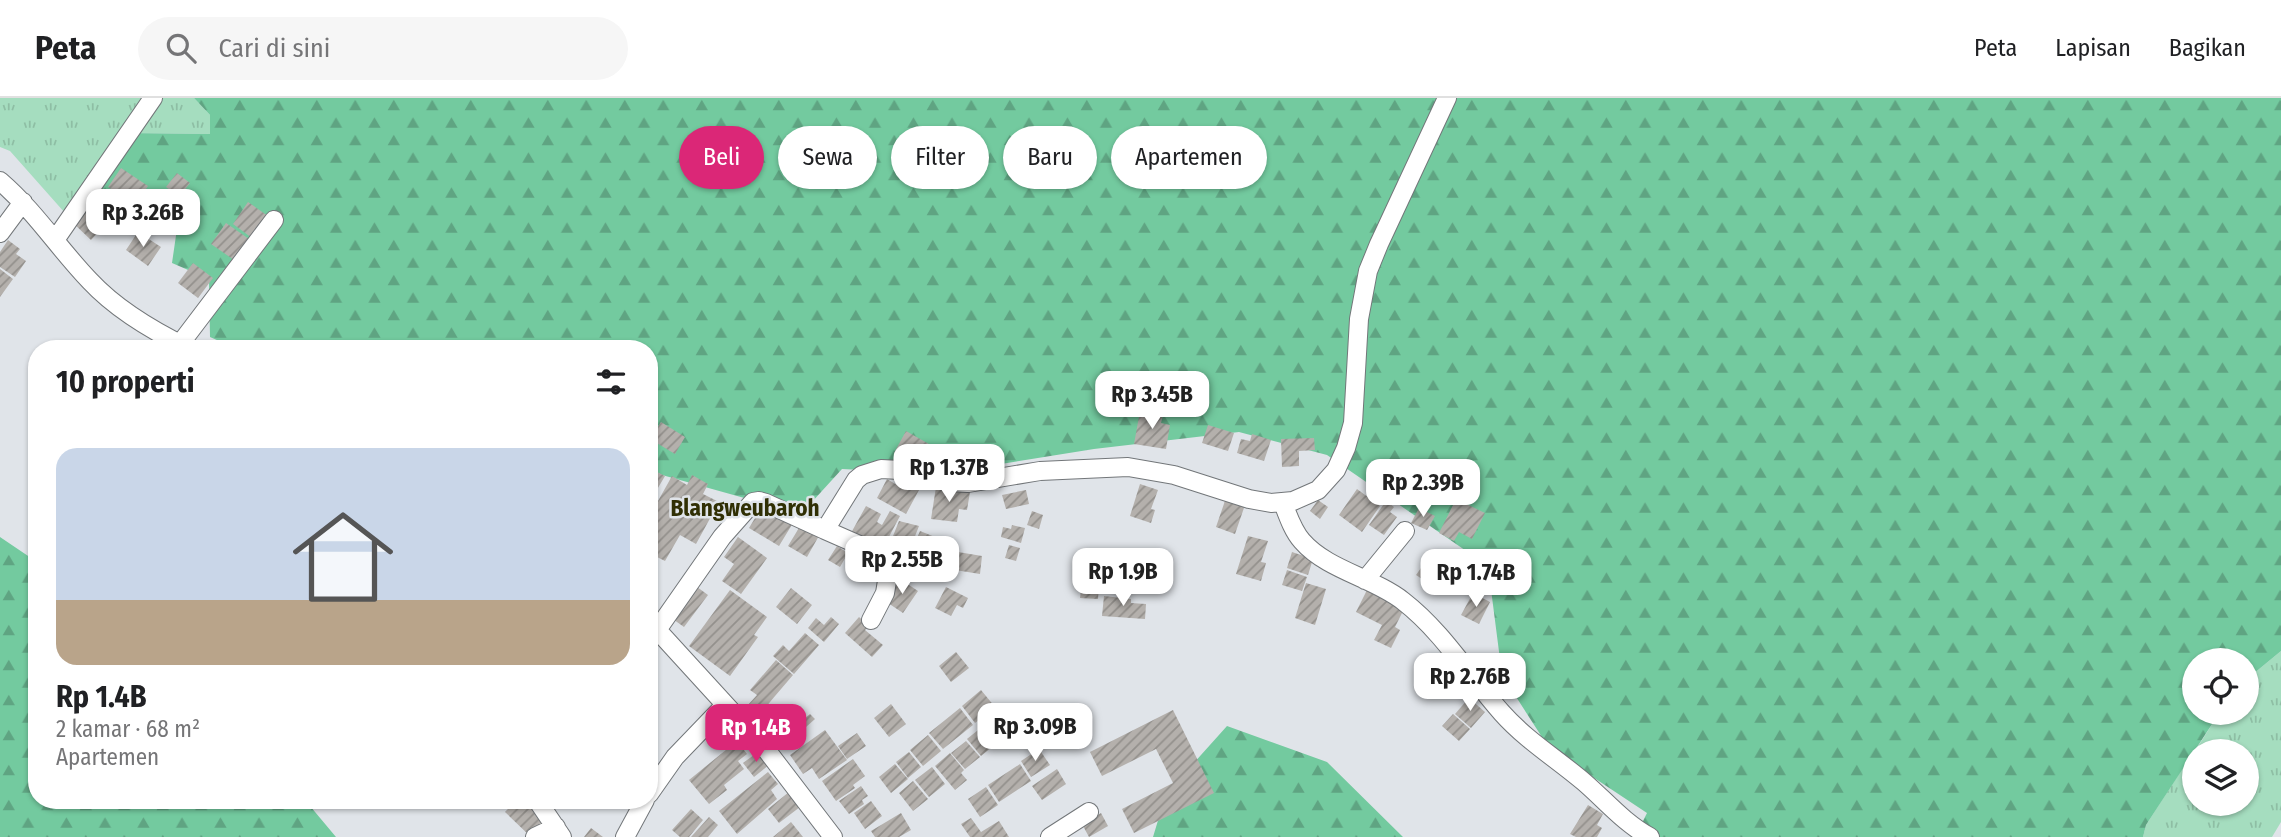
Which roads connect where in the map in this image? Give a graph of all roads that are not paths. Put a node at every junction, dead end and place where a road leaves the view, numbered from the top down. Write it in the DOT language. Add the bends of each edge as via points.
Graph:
graph roads {
  1 [pos="153,98"];
  2 [pos="1447,98"];
  3 [pos="0,181"];
  4 [pos="23,202"];
  5 [pos="274,220"];
  6 [pos="0,233"];
  7 [pos="55,240"];
  8 [pos="174,340"];
  9 [pos="188,340"];
  10 [pos="1283,503"];
  11 [pos="825,530"];
  12 [pos="1405,531"];
  13 [pos="891,556"];
  14 [pos="933,568"];
  15 [pos="1365,580"];
  16 [pos="658,620"];
  17 [pos="871,620"];
  18 [pos="658,631"];
  19 [pos="725,705"];
  20 [pos="658,781"];
  21 [pos="543,809"];
  22 [pos="640,809"];
  23 [pos="1089,812"];
  24 [pos="559,832"];
  25 [pos="535,837"];
  26 [pos="625,837"];
  27 [pos="833,837"];
  28 [pos="1050,837"];
  29 [pos="1650,837"];
  1 -- 7 [label="street"];
  2 -- 10 [label="street" via="1368,271 1359,319 1353,424 1346,448 1323,486"];
  3 -- 4 [label="street"];
  4 -- 6 [label="street"];
  4 -- 7 [label="street"];
  5 -- 9 [label="street"];
  7 -- 8 [label="street" via="108,298"];
  10 -- 11 [label="street" via="1256,501 1174,475 1128,467 1040,471 968,483 881,469 856,480"];
  10 -- 15 [label="street" via="1303,542"];
  11 -- 13 [label="street"];
  11 -- 16 [label="street" via="759,500 753,502"];
  12 -- 15 [label="street"];
  13 -- 14 [label="street"];
  13 -- 17 [label="street" via="885,593"];
  15 -- 29 [label="street" via="1418,613 1512,724 1620,817"];
  18 -- 19 [label="street"];
  19 -- 20 [label="street"];
  19 -- 27 [label="street" via="786,774"];
  21 -- 24 [label="street"];
  22 -- 26 [label="street"];
  23 -- 28 [label="street"];
  24 -- 25 [label="street"];
}
